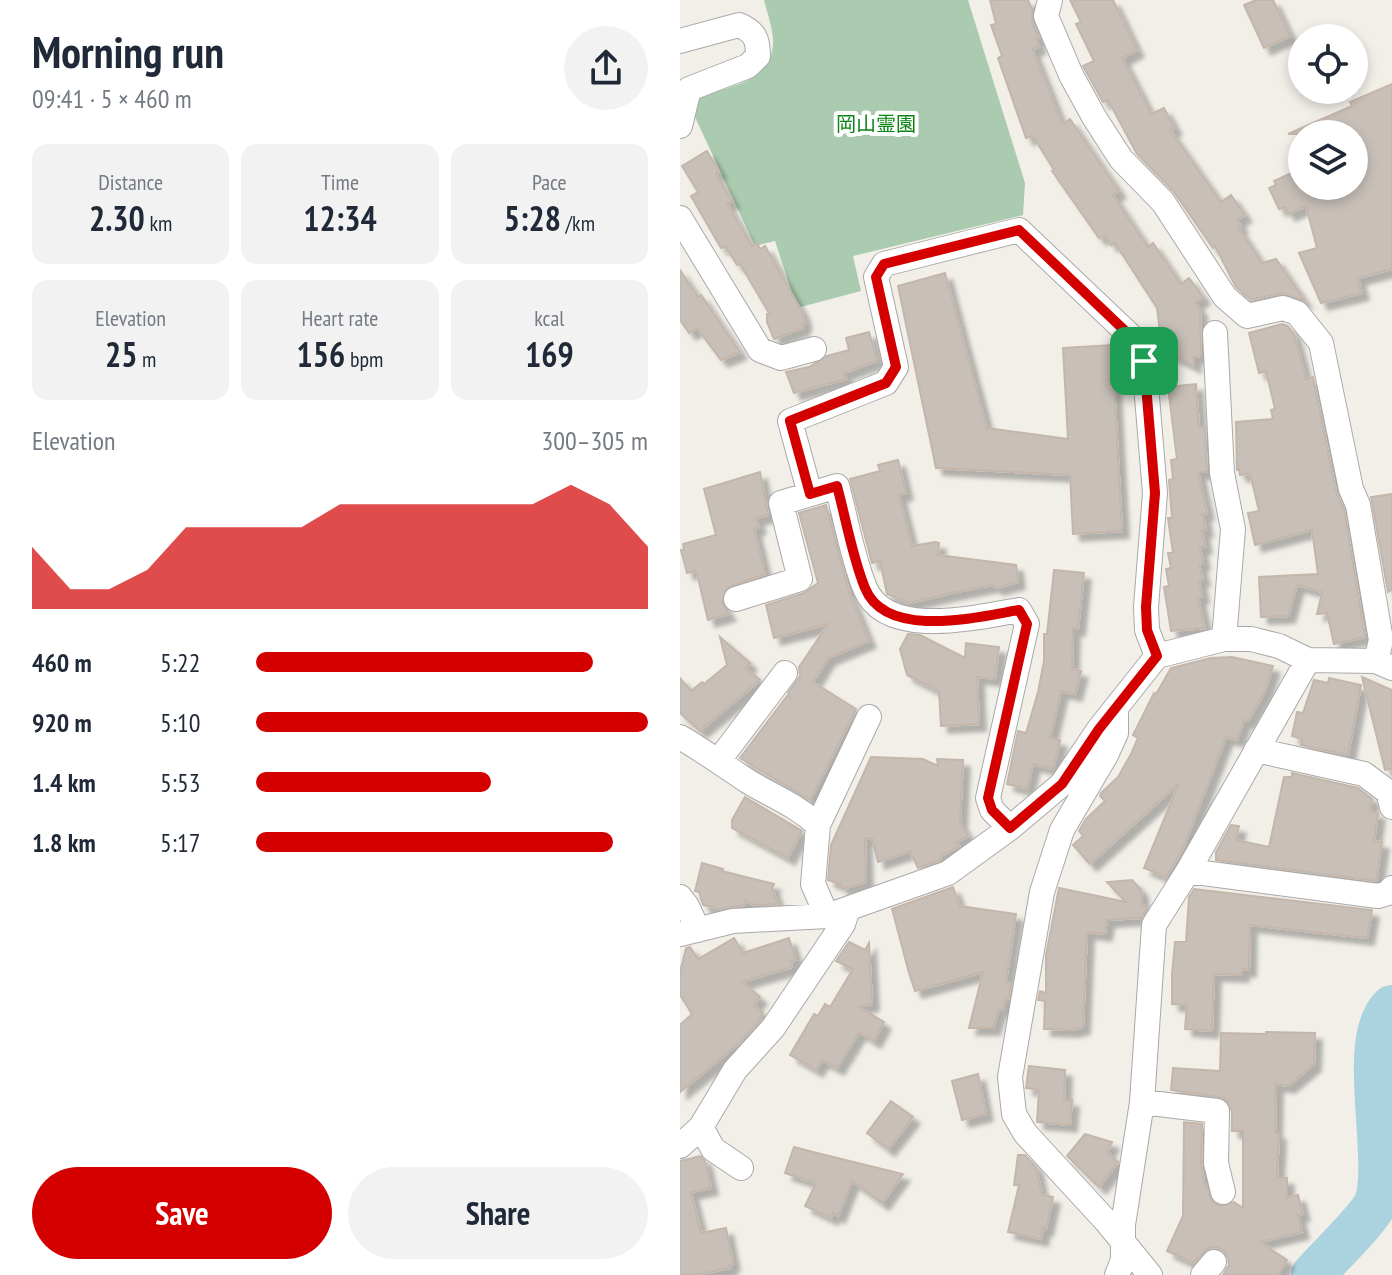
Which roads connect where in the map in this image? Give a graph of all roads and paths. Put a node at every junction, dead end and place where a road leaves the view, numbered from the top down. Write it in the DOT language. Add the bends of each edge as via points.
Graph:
graph roads {
  1 [pos="1050,0"];
  2 [pos="680,41"];
  3 [pos="680,126"];
  4 [pos="680,218"];
  5 [pos="1215,333"];
  6 [pos="814,349"];
  7 [pos="810,494"];
  8 [pos="736,599"];
  9 [pos="1224,639"];
  10 [pos="1157,656"];
  11 [pos="1308,660"];
  12 [pos="1384,664"];
  13 [pos="785,673"];
  14 [pos="1116,711"];
  15 [pos="869,717"];
  16 [pos="680,737"];
  17 [pos="1256,750"];
  18 [pos="719,760"];
  19 [pos="1392,807"];
  20 [pos="818,825"];
  21 [pos="1010,828"];
  22 [pos="1188,871"];
  23 [pos="1392,888"];
  24 [pos="680,897"];
  25 [pos="838,913"];
  26 [pos="689,932"];
  27 [pos="1142,1102"];
  28 [pos="701,1127"];
  29 [pos="680,1146"];
  30 [pos="741,1168"];
  31 [pos="1223,1192"];
  32 [pos="1123,1242"];
  33 [pos="1117,1275"];
  34 [pos="1150,1275"];
  1 -- 12 [label="street" via="1046,16 1094,117 1121,159 1163,202 1225,297 1247,316 1283,308 1297,313 1321,343 1358,505"];
  2 -- 3 [label="street" via="739,25 751,30 758,42 758,56 748,66 689,89"];
  4 -- 6 [label="street" via="760,350 781,358"];
  5 -- 9 [label="street" via="1222,473 1233,529"];
  7 -- 8 [label="street" via="781,503 800,579"];
  7 -- 10 [label="street" via="790,421 886,383 896,367 876,277 884,264 1019,230 1139,344 1154,469 1147,630"];
  7 -- 21 [label="street" via="837,486 865,590 880,608 927,622 1019,610 1027,624 988,798"];
  9 -- 10 [label="street"];
  9 -- 11 [label="street" via="1279,646"];
  10 -- 14 [label="street"];
  11 -- 12 [label="street"];
  11 -- 17 [label="street"];
  13 -- 18 [label="street"];
  14 -- 21 [label="street" via="1062,784"];
  14 -- 32 [label="street" via="1116,733 1062,830 1042,892 1010,1077 1014,1114 1025,1133"];
  15 -- 20 [label="street"];
  16 -- 18 [label="street"];
  17 -- 19 [label="street" via="1364,774 1388,792"];
  17 -- 22 [label="street"];
  18 -- 20 [label="street" via="798,807"];
  20 -- 25 [label="street" via="813,884"];
  21 -- 25 [label="street" via="948,873"];
  22 -- 23 [label="street" via="1378,896"];
  22 -- 27 [label="street" via="1154,925"];
  24 -- 26 [label="street" via="687,906"];
  25 -- 26 [label="street" via="733,921"];
  25 -- 28 [label="street" via="843,924 773,1028 735,1070"];
  27 -- 31 [label="street" via="1217,1111 1216,1163"];
  27 -- 32 [label="street"];
  28 -- 29 [label="street"];
  28 -- 30 [label="street" via="713,1149"];
  32 -- 33 [label="street"];
  32 -- 34 [label="street"];
}
